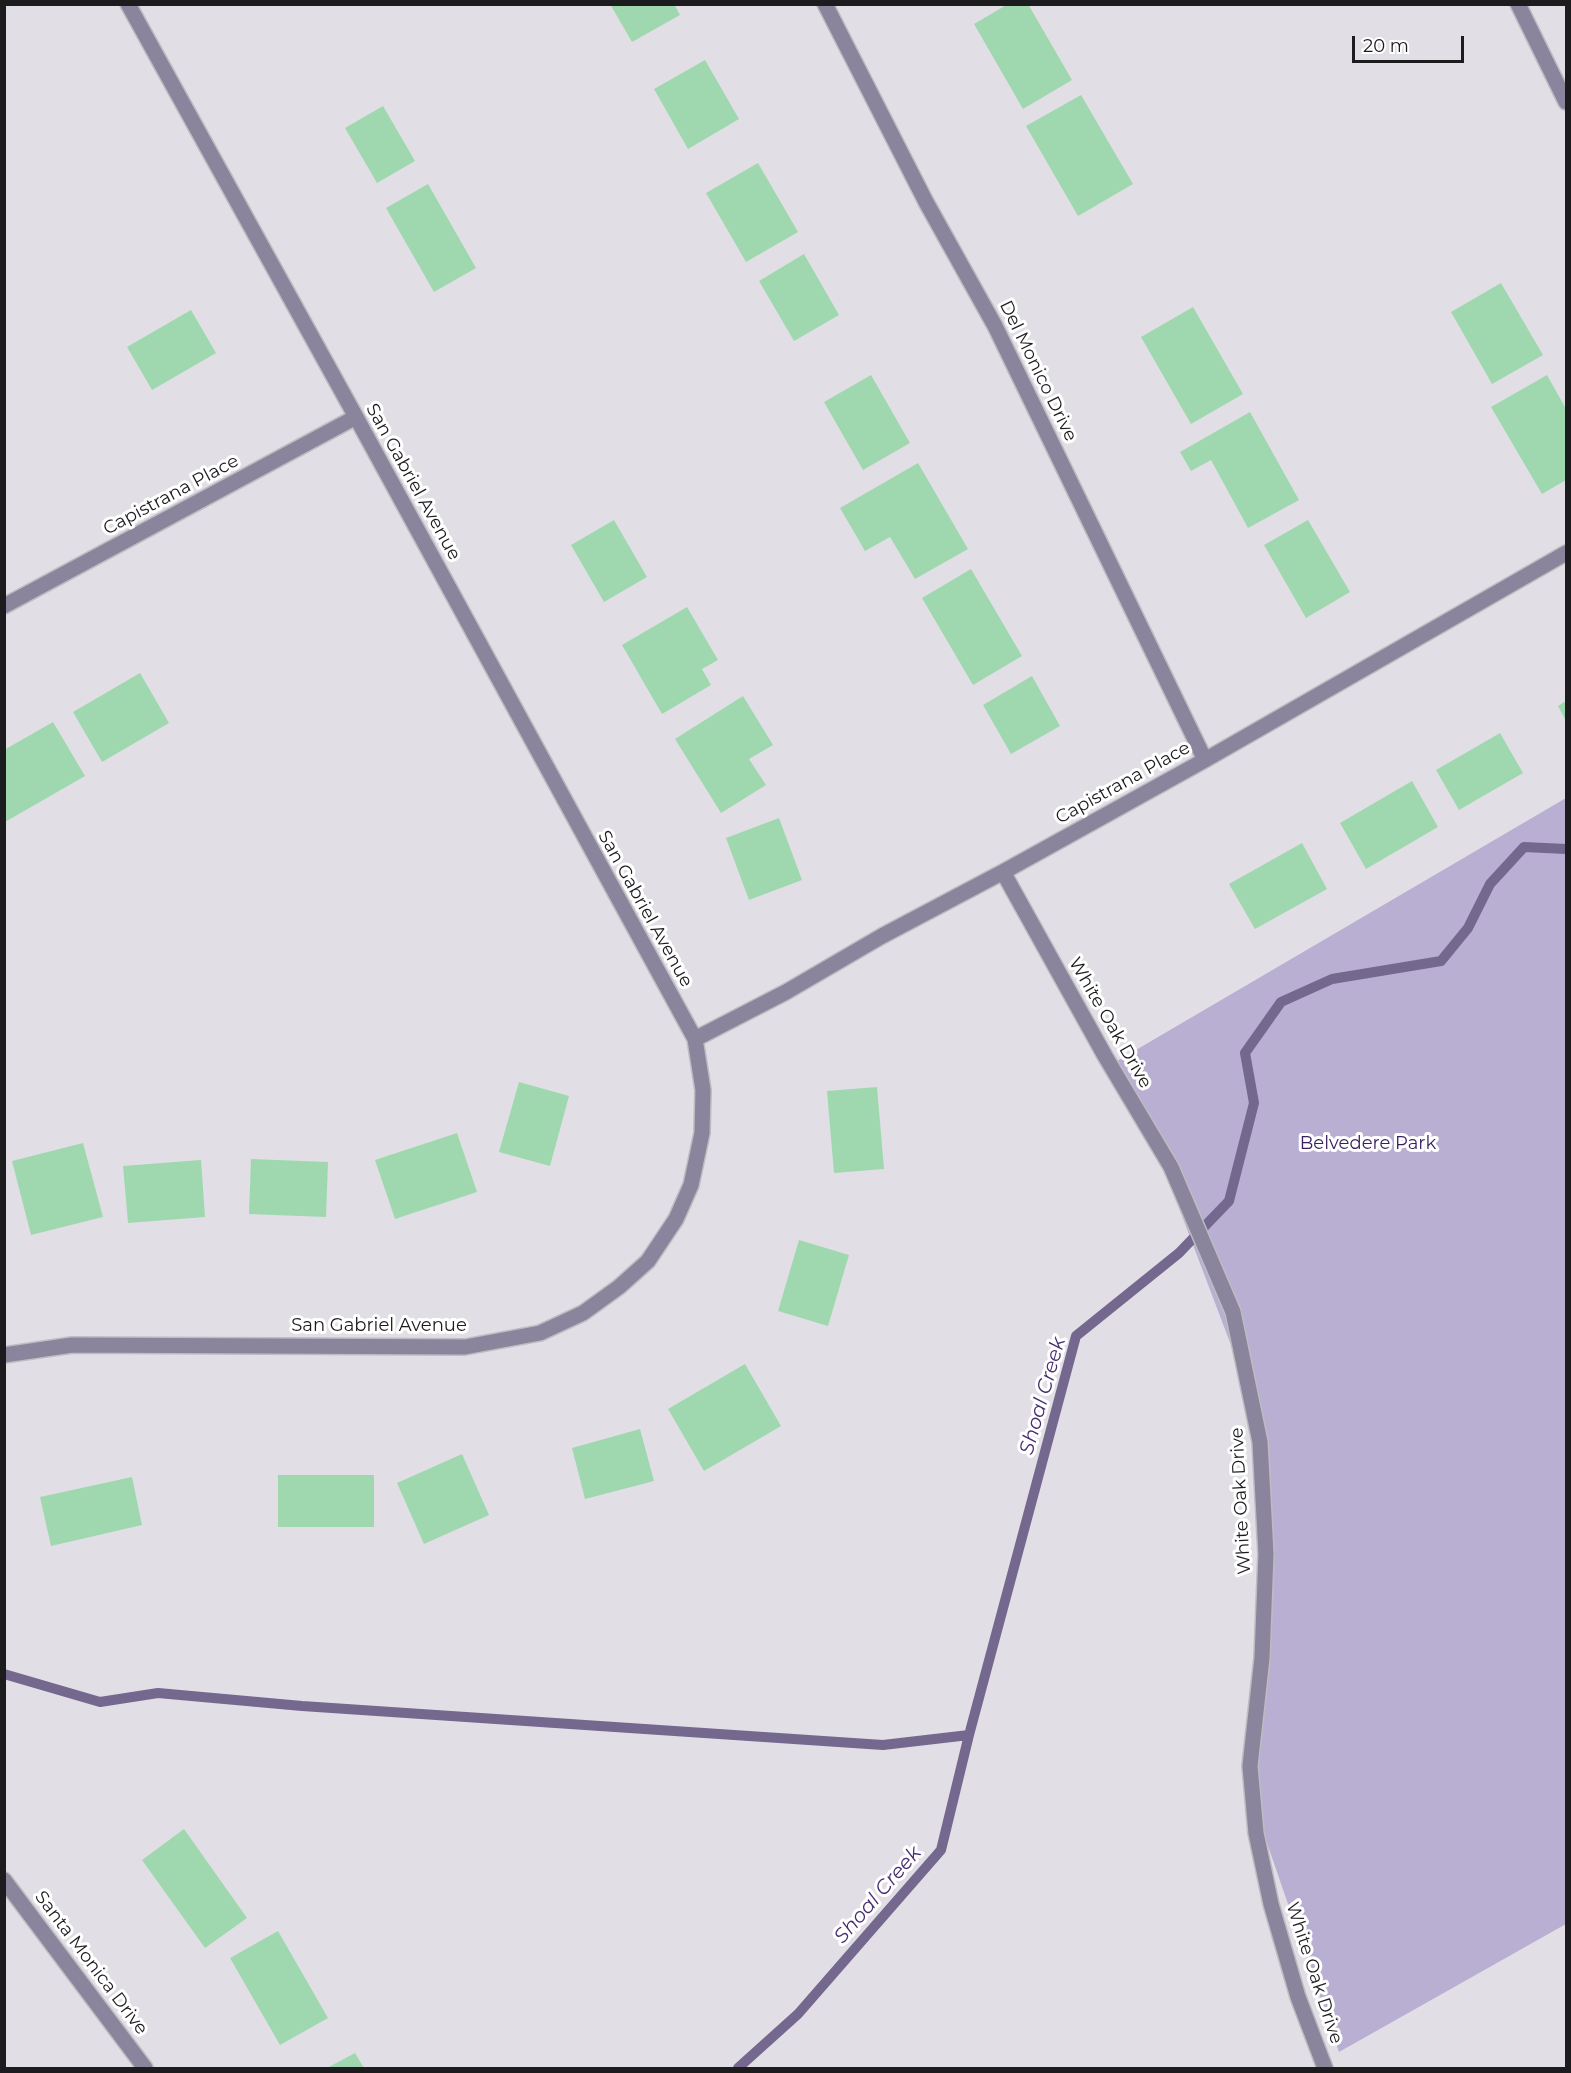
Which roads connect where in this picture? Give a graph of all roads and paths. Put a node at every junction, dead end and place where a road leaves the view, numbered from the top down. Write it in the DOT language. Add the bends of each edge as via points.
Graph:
graph roads {
  1 [pos="128,4"];
  2 [pos="825,4"];
  3 [pos="1518,4"];
  4 [pos="1566,102"];
  5 [pos="356,417"];
  6 [pos="1566,553"];
  7 [pos="4,606"];
  8 [pos="1205,759"];
  9 [pos="1003,872"];
  10 [pos="694,1039"];
  11 [pos="4,1355"];
  12 [pos="4,1880"];
  13 [pos="146,2068"];
  14 [pos="1325,2068"];
  1 -- 5 [label="street, San Gabriel Avenue"];
  2 -- 8 [label="street, Del Monico Drive" via="926,202 995,326"];
  3 -- 4 [label="street"];
  5 -- 7 [label="street, Capistrana Place"];
  5 -- 10 [label="street, San Gabriel Avenue"];
  6 -- 8 [label="street, Capistrana Place"];
  8 -- 9 [label="street, Capistrana Place"];
  9 -- 10 [label="street, Capistrana Place"];
  9 -- 14 [label="street, White Oak Drive" via="1171,1167 1233,1312 1260,1442 1266,1554 1262,1658 1250,1766 1257,1833 1271,1904 1298,1996"];
  10 -- 11 [label="street, San Gabriel Avenue" via="703,1090 702,1133 691,1185 676,1219 648,1261 619,1287 583,1313 540,1333 465,1347 72,1346"];
  12 -- 13 [label="street, Santa Monica Drive"];
}
